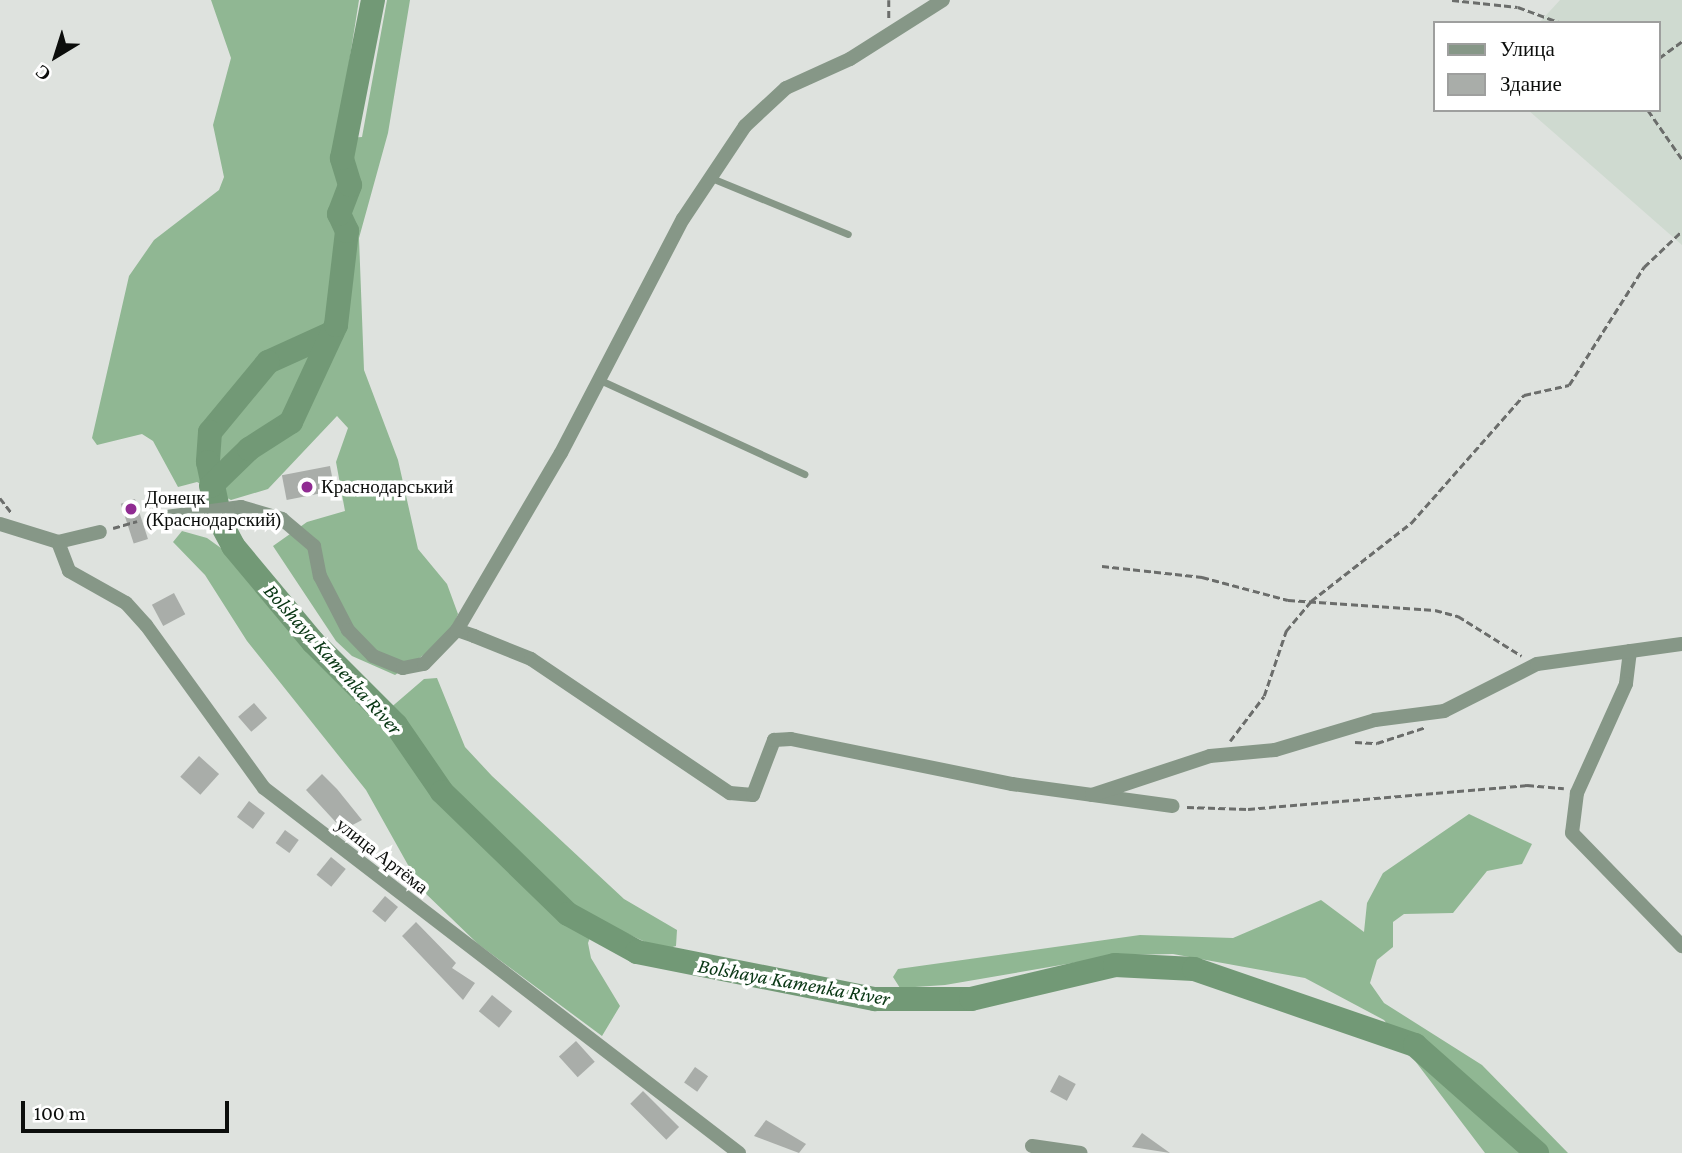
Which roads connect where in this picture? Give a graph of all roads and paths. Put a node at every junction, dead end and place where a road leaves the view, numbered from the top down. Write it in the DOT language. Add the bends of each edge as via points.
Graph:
graph roads {
  1 [pos="943,0"];
  2 [pos="1452,0"];
  3 [pos="1556,21"];
  4 [pos="1682,41"];
  5 [pos="1661,57"];
  6 [pos="1649,112"];
  7 [pos="1682,159"];
  8 [pos="708,176"];
  9 [pos="1682,231"];
  10 [pos="848,234"];
  11 [pos="600,380"];
  12 [pos="804,474"];
  13 [pos="151,519"];
  14 [pos="0,524"];
  15 [pos="100,532"];
  16 [pos="58,542"];
  17 [pos="1102,566"];
  18 [pos="1311,601"];
  19 [pos="457,631"];
  20 [pos="1682,644"];
  21 [pos="1630,651"];
  22 [pos="1537,664"];
  23 [pos="1444,711"];
  24 [pos="1320,740"];
  25 [pos="1220,755"];
  26 [pos="1577,793"];
  27 [pos="1089,796"];
  28 [pos="1172,806"];
  29 [pos="1682,946"];
  30 [pos="1032,1146"];
  31 [pos="739,1153"];
  32 [pos="1081,1153"];
  1 -- 8 [label="street" via="850,59 786,88 745,126"];
  2 -- 3 [label="path" via="1518,7"];
  4 -- 5 [label="path"];
  6 -- 7 [label="path"];
  8 -- 10 [label="lane"];
  8 -- 11 [label="street"];
  9 -- 18 [label="path" via="1644,267 1569,385 1524,395 1411,523"];
  11 -- 12 [label="lane"];
  11 -- 19 [label="street"];
  13 -- 15 [label="path"];
  13 -- 19 [label="street" via="241,507 282,519 309,538 348,630 373,656 403,667 424,664"];
  14 -- 16 [label="street"];
  15 -- 16 [label="street"];
  16 -- 31 [label="street, улица Артёма" via="69,571 126,603 146,625 264,788"];
  17 -- 18 [label="path" via="1202,577"];
  18 -- 22 [label="path" via="1458,615"];
  18 -- 25 [label="path" via="1286,631 1264,696"];
  19 -- 27 [label="street" via="531,659 730,793 753,795 774,740 791,739"];
  20 -- 21 [label="street"];
  21 -- 22 [label="street"];
  21 -- 26 [label="street" via="1626,684"];
  22 -- 23 [label="street"];
  23 -- 24 [label="street" via="1376,720"];
  23 -- 24 [label="path" via="1423,729 1377,743"];
  24 -- 25 [label="street"];
  25 -- 27 [label="street"];
  26 -- 28 [label="path" via="1527,785 1248,809"];
  26 -- 29 [label="street" via="1572,832"];
  27 -- 28 [label="street"];
  30 -- 32 [label="street"];
}
